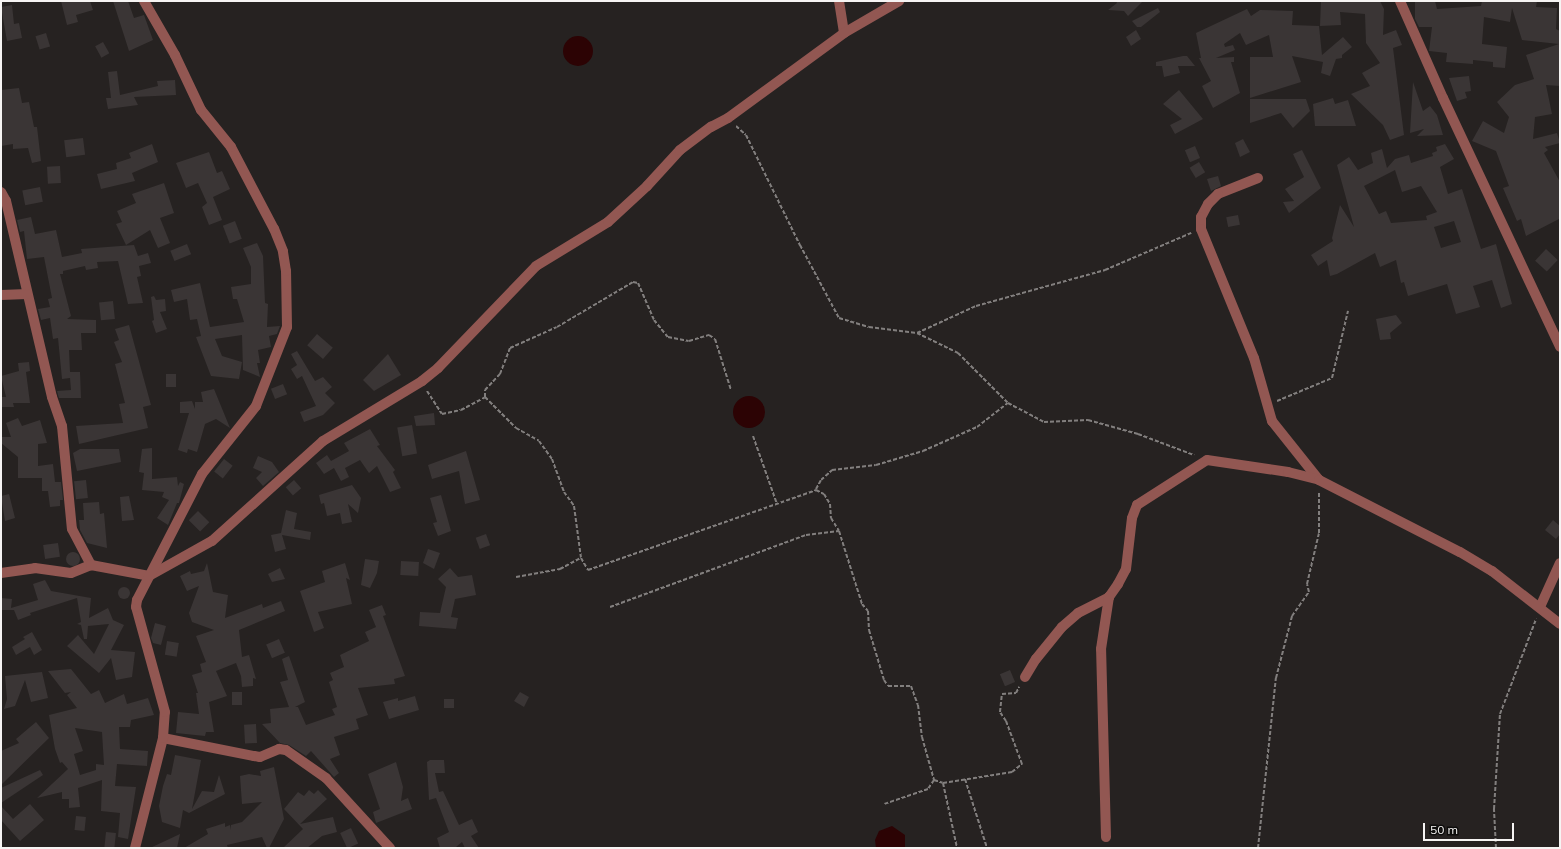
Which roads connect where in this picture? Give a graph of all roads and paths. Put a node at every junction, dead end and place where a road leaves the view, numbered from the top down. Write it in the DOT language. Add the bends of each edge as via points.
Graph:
graph roads {
  1 [pos="144,1"];
  2 [pos="839,1"];
  3 [pos="898,1"];
  4 [pos="1400,1"];
  5 [pos="844,33"];
  6 [pos="728,118"];
  7 [pos="1258,178"];
  8 [pos="1,192"];
  9 [pos="1201,229"];
  10 [pos="27,294"];
  11 [pos="1,296"];
  12 [pos="1348,311"];
  13 [pos="917,333"];
  14 [pos="1560,347"];
  15 [pos="422,381"];
  16 [pos="731,390"];
  17 [pos="485,397"];
  18 [pos="1008,403"];
  19 [pos="1266,405"];
  20 [pos="753,436"];
  21 [pos="1207,460"];
  22 [pos="1319,480"];
  23 [pos="816,490"];
  24 [pos="777,504"];
  25 [pos="839,531"];
  26 [pos="581,558"];
  27 [pos="1560,563"];
  28 [pos="91,565"];
  29 [pos="1,573"];
  30 [pos="149,576"];
  31 [pos="516,577"];
  32 [pos="1109,597"];
  33 [pos="610,607"];
  34 [pos="1540,607"];
  35 [pos="1560,624"];
  36 [pos="1025,677"];
  37 [pos="163,738"];
  38 [pos="965,779"];
  39 [pos="934,780"];
  40 [pos="943,783"];
  41 [pos="884,804"];
  42 [pos="1106,837"];
  43 [pos="135,848"];
  44 [pos="390,848"];
  45 [pos="957,848"];
  46 [pos="987,848"];
  47 [pos="1258,848"];
  48 [pos="1496,848"];
  1 -- 30 [label="street" via="175,55 201,110 231,147 274,229 283,251 286,271 287,327 256,406 202,474"];
  2 -- 5 [label="street"];
  3 -- 5 [label="street"];
  4 -- 14 [label="street" via="1446,106"];
  5 -- 6 [label="street"];
  6 -- 13 [label="path" via="746,135 839,318 869,327"];
  6 -- 15 [label="street" via="711,126 680,150 647,186 608,222 536,266 438,368"];
  7 -- 9 [label="street" via="1218,194 1205,210"];
  8 -- 10 [label="street" via="6,201"];
  9 -- 13 [label="path" via="1105,270 976,306"];
  9 -- 19 [label="street" via="1254,358"];
  10 -- 11 [label="street"];
  10 -- 28 [label="street" via="52,397 62,426 72,529"];
  12 -- 19 [label="path" via="1332,378"];
  13 -- 18 [label="path" via="958,353"];
  15 -- 17 [label="path" via="442,414 461,410"];
  15 -- 30 [label="street" via="323,441 218,537"];
  16 -- 17 [label="path" via="715,339 709,336 689,341 668,337 654,320 638,283 633,282 557,328 510,348 500,374 485,390"];
  17 -- 26 [label="path" via="516,428 539,440 552,459 564,492 574,506"];
  18 -- 21 [label="path" via="1044,422 1088,420 1138,434"];
  18 -- 23 [label="path" via="977,426 923,451 876,466 832,470 821,480"];
  19 -- 22 [label="street" via="1280,434"];
  20 -- 24 [label="path"];
  21 -- 22 [label="street" via="1288,472"];
  21 -- 32 [label="street" via="1137,505 1132,518 1126,569"];
  22 -- 34 [label="street" via="1460,552 1492,571"];
  22 -- 47 [label="path" via="1319,533 1307,584 1309,592 1292,616 1276,678"];
  23 -- 24 [label="path"];
  23 -- 25 [label="path" via="824,494 830,504 831,518"];
  24 -- 26 [label="path" via="588,570"];
  25 -- 33 [label="path" via="806,535"];
  25 -- 39 [label="path" via="862,604 868,610 869,630 884,680 888,686 911,686 914,692 922,737"];
  26 -- 31 [label="path" via="560,569"];
  27 -- 34 [label="street"];
  28 -- 29 [label="street" via="71,572 35,568"];
  28 -- 30 [label="street"];
  30 -- 37 [label="street" via="136,607 164,703"];
  32 -- 36 [label="street" via="1078,613 1062,627"];
  32 -- 42 [label="street" via="1101,649"];
  34 -- 35 [label="street"];
  34 -- 48 [label="path" via="1500,714 1494,809"];
  36 -- 38 [label="path" via="1016,693 1002,694 1000,712 1006,721 1022,764 1012,772"];
  37 -- 43 [label="street"];
  37 -- 44 [label="street" via="260,757 279,748 286,750 326,778"];
  38 -- 40 [label="path"];
  38 -- 46 [label="path"];
  39 -- 40 [label="path"];
  39 -- 41 [label="path" via="928,789"];
  40 -- 45 [label="path"];
}
